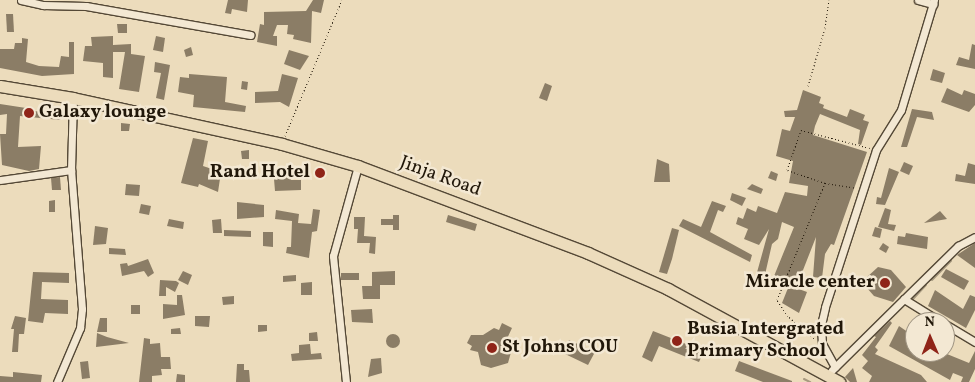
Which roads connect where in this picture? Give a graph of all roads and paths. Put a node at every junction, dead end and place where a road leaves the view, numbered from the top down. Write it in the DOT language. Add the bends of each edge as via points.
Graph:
graph roads {
  1 [pos="21,0"];
  2 [pos="342,0"];
  3 [pos="829,0"];
  4 [pos="918,0"];
  5 [pos="934,2"];
  6 [pos="250,35"];
  7 [pos="0,86"];
  8 [pos="808,86"];
  9 [pos="73,98"];
  10 [pos="282,144"];
  11 [pos="876,150"];
  12 [pos="358,166"];
  13 [pos="71,170"];
  14 [pos="0,180"];
  15 [pos="825,183"];
  16 [pos="862,189"];
  17 [pos="975,237"];
  18 [pos="904,299"];
  19 [pos="925,312"];
  20 [pos="955,330"];
  21 [pos="975,342"];
  22 [pos="822,344"];
  23 [pos="831,372"];
  24 [pos="57,382"];
  25 [pos="346,382"];
  26 [pos="839,382"];
  1 -- 6 [label="street" via="43,5 86,6"];
  2 -- 10 [label="path"];
  3 -- 8 [label="path" via="826,28"];
  4 -- 5 [label="street"];
  5 -- 11 [label="street" via="901,110"];
  7 -- 9 [label="main road, Jinja Road"];
  9 -- 10 [label="main road, Jinja Road"];
  9 -- 13 [label="street"];
  10 -- 12 [label="main road, Jinja Road"];
  11 -- 15 [label="path" via="801,130 787,170"];
  11 -- 16 [label="street"];
  12 -- 23 [label="main road, Jinja Road" via="588,253 668,289"];
  12 -- 25 [label="street" via="333,256"];
  13 -- 14 [label="street"];
  13 -- 24 [label="street" via="82,309 80,328"];
  15 -- 16 [label="path"];
  15 -- 22 [label="path" via="777,300 788,316"];
  16 -- 22 [label="street" via="824,308"];
  17 -- 18 [label="street" via="958,246"];
  18 -- 19 [label="street"];
  18 -- 23 [label="street"];
  20 -- 21 [label="street"];
  22 -- 23 [label="street"];
  23 -- 26 [label="main road, Jinja Road"];
}
